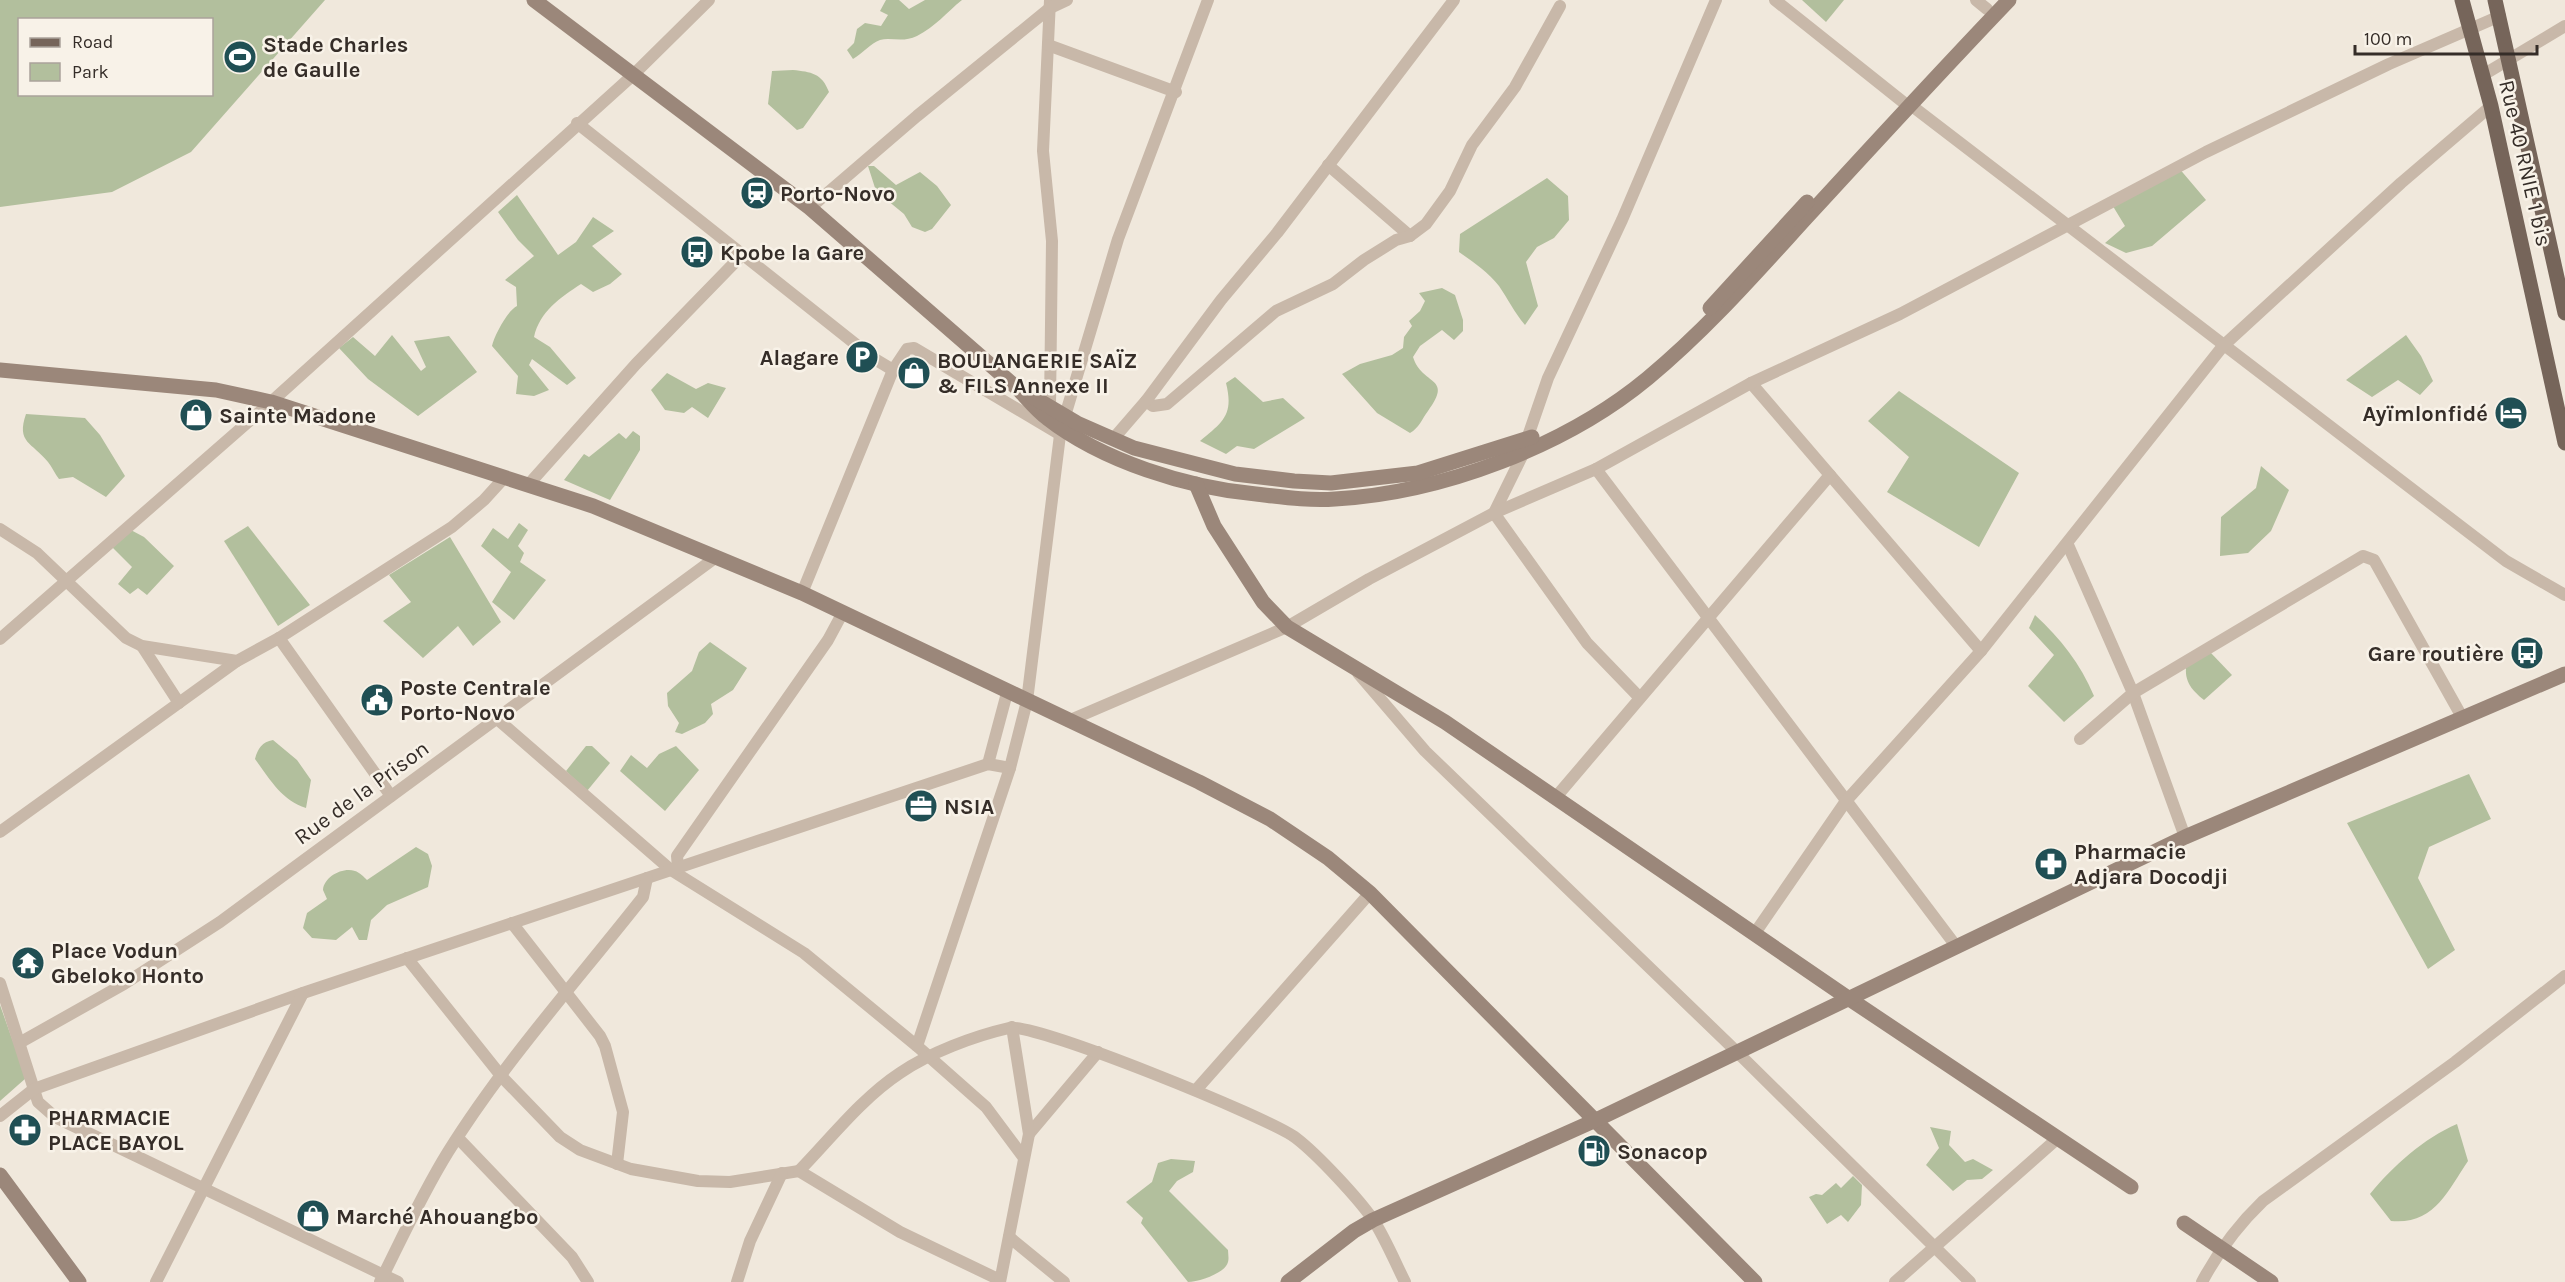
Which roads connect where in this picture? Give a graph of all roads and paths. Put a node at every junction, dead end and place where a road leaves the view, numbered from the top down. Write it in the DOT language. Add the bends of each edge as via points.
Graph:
graph roads {
  1 [pos="534,0"];
  2 [pos="709,0"];
  3 [pos="1067,0"];
  4 [pos="1208,0"];
  5 [pos="1454,0"];
  6 [pos="1716,0"];
  7 [pos="1775,0"];
  8 [pos="2009,0"];
  9 [pos="2462,0"];
  10 [pos="2495,0"];
  11 [pos="1986,3"];
  12 [pos="1050,4"];
  13 [pos="1560,6"];
  14 [pos="2500,16"];
  15 [pos="2565,26"];
  16 [pos="2471,28"];
  17 [pos="1048,45"];
  18 [pos="2510,59"];
  19 [pos="2483,75"];
  20 [pos="632,76"];
  21 [pos="1176,92"];
  22 [pos="1908,104"];
  23 [pos="2491,106"];
  24 [pos="577,123"];
  25 [pos="1328,165"];
  26 [pos="810,208"];
  27 [pos="2067,226"];
  28 [pos="1410,236"];
  29 [pos="742,255"];
  30 [pos="2561,275"];
  31 [pos="2565,313"];
  32 [pos="2223,346"];
  33 [pos="0,370"];
  34 [pos="893,370"];
  35 [pos="1751,383"];
  36 [pos="1017,388"];
  37 [pos="1146,401"];
  38 [pos="271,402"];
  39 [pos="1050,406"];
  40 [pos="1062,426"];
  41 [pos="1114,438"];
  42 [pos="2565,442"];
  43 [pos="1526,445"];
  44 [pos="1596,470"];
  45 [pos="1830,475"];
  46 [pos="504,478"];
  47 [pos="529,484"];
  48 [pos="1196,484"];
  49 [pos="1494,513"];
  50 [pos="0,529"];
  51 [pos="2068,545"];
  52 [pos="715,558"];
  53 [pos="68,579"];
  54 [pos="802,594"];
  55 [pos="2565,595"];
  56 [pos="842,614"];
  57 [pos="1708,619"];
  58 [pos="1287,627"];
  59 [pos="279,638"];
  60 [pos="0,639"];
  61 [pos="142,646"];
  62 [pos="1981,651"];
  63 [pos="237,661"];
  64 [pos="1354,667"];
  65 [pos="2565,674"];
  66 [pos="1007,693"];
  67 [pos="2133,693"];
  68 [pos="1640,698"];
  69 [pos="1027,701"];
  70 [pos="179,703"];
  71 [pos="2462,717"];
  72 [pos="496,718"];
  73 [pos="1068,721"];
  74 [pos="2080,739"];
  75 [pos="988,764"];
  76 [pos="1010,768"];
  77 [pos="390,795"];
  78 [pos="1556,797"];
  79 [pos="1846,801"];
  80 [pos="0,832"];
  81 [pos="2185,837"];
  82 [pos="675,869"];
  83 [pos="648,878"];
  84 [pos="1370,893"];
  85 [pos="512,923"];
  86 [pos="1755,933"];
  87 [pos="1956,946"];
  88 [pos="407,958"];
  89 [pos="2565,976"];
  90 [pos="0,983"];
  91 [pos="303,993"];
  92 [pos="567,993"];
  93 [pos="1848,998"];
  94 [pos="1012,1027"];
  95 [pos="21,1042"];
  96 [pos="917,1046"];
  97 [pos="1737,1052"];
  98 [pos="1098,1053"];
  99 [pos="928,1056"];
  100 [pos="502,1077"];
  101 [pos="34,1089"];
  102 [pos="1196,1090"];
  103 [pos="0,1116"];
  104 [pos="1596,1120"];
  105 [pos="1029,1134"];
  106 [pos="458,1138"];
  107 [pos="2058,1138"];
  108 [pos="1024,1158"];
  109 [pos="617,1164"];
  110 [pos="799,1171"];
  111 [pos="782,1173"];
  112 [pos="0,1175"];
  113 [pos="2131,1187"];
  114 [pos="202,1188"];
  115 [pos="1373,1220"];
  116 [pos="2184,1223"];
  117 [pos="1009,1237"];
  118 [pos="1935,1247"];
  119 [pos="2221,1248"];
  120 [pos="381,1278"];
  121 [pos="1000,1281"];
  122 [pos="79,1282"];
  123 [pos="156,1282"];
  124 [pos="398,1282"];
  125 [pos="588,1282"];
  126 [pos="737,1282"];
  127 [pos="1064,1282"];
  128 [pos="1288,1282"];
  129 [pos="1405,1282"];
  130 [pos="1755,1282"];
  131 [pos="1895,1282"];
  132 [pos="1970,1282"];
  133 [pos="2202,1282"];
  134 [pos="2271,1282"];
  1 -- 20 [label="street"];
  2 -- 20 [label="street"];
  3 -- 12 [label="street"];
  4 -- 21 [label="street"];
  5 -- 25 [label="street"];
  6 -- 43 [label="street" via="1627,210 1548,378"];
  7 -- 22 [label="street"];
  8 -- 22 [label="street"];
  9 -- 16 [label="main road, Rue 40 RNIE 1 bis"];
  10 -- 14 [label="main road, Rue 40 RNIE 1 bis"];
  11 -- 22 [label="street"];
  12 -- 17 [label="street"];
  12 -- 26 [label="street"];
  13 -- 28 [label="street" via="1515,87 1472,145 1437,211"];
  14 -- 16 [label="street"];
  14 -- 18 [label="main road, Rue 40 RNIE 1 bis"];
  15 -- 18 [label="street"];
  16 -- 19 [label="main road, Rue 40 RNIE 1 bis"];
  16 -- 27 [label="street" via="2206,152"];
  17 -- 21 [label="street"];
  17 -- 39 [label="street" via="1043,151 1052,241"];
  18 -- 19 [label="street"];
  18 -- 30 [label="main road, Rue 40 RNIE 1 bis"];
  19 -- 23 [label="main road, Rue 40 RNIE 1 bis"];
  20 -- 24 [label="street"];
  20 -- 26 [label="street"];
  21 -- 40 [label="street" via="1118,239"];
  22 -- 27 [label="street"];
  22 -- 43 [label="street" via="1738,276 1684,337 1597,406"];
  23 -- 32 [label="street"];
  23 -- 42 [label="main road, Rue 40 RNIE 1 bis"];
  24 -- 29 [label="street"];
  24 -- 38 [label="street"];
  25 -- 28 [label="street"];
  25 -- 37 [label="street"];
  26 -- 36 [label="street"];
  27 -- 32 [label="street"];
  27 -- 35 [label="street" via="1900,314"];
  28 -- 37 [label="street" via="1396,240 1333,284 1276,311 1167,404 1153,406"];
  29 -- 34 [label="street"];
  29 -- 47 [label="street" via="636,364"];
  30 -- 31 [label="main road, Rue 40 RNIE 1 bis"];
  32 -- 51 [label="street"];
  32 -- 55 [label="street" via="2506,561"];
  33 -- 38 [label="street" via="216,390"];
  34 -- 40 [label="street" via="901,354 914,348"];
  34 -- 54 [label="street"];
  35 -- 44 [label="street"];
  35 -- 45 [label="street"];
  36 -- 39 [label="street"];
  36 -- 40 [label="street" via="1045,417"];
  37 -- 41 [label="street"];
  38 -- 46 [label="street"];
  38 -- 53 [label="street"];
  39 -- 40 [label="street"];
  40 -- 41 [label="street"];
  40 -- 48 [label="street" via="1084,442"];
  40 -- 69 [label="street"];
  41 -- 43 [label="street" via="1157,455 1235,474 1331,483 1418,473"];
  43 -- 48 [label="street" via="1454,477 1380,495 1295,498"];
  43 -- 49 [label="street"];
  44 -- 49 [label="street"];
  44 -- 57 [label="street"];
  45 -- 57 [label="street"];
  45 -- 62 [label="street"];
  46 -- 47 [label="street"];
  46 -- 59 [label="street" via="452,527"];
  47 -- 52 [label="street" via="593,506"];
  48 -- 58 [label="street" via="1214,526 1263,602"];
  49 -- 58 [label="street"];
  49 -- 68 [label="street" via="1575,628"];
  50 -- 53 [label="street"];
  51 -- 62 [label="street"];
  51 -- 67 [label="street"];
  52 -- 54 [label="street"];
  52 -- 72 [label="street, Rue de la Prison"];
  53 -- 60 [label="street"];
  53 -- 61 [label="street" via="107,621"];
  54 -- 56 [label="street"];
  56 -- 66 [label="street"];
  56 -- 82 [label="street" via="828,640 677,856"];
  57 -- 68 [label="street"];
  57 -- 79 [label="street"];
  58 -- 64 [label="street"];
  58 -- 73 [label="street"];
  59 -- 63 [label="street"];
  59 -- 77 [label="street"];
  61 -- 63 [label="street"];
  61 -- 70 [label="street"];
  62 -- 79 [label="street"];
  63 -- 70 [label="street"];
  64 -- 78 [label="street" via="1415,702"];
  64 -- 97 [label="street" via="1425,751"];
  65 -- 71 [label="street"];
  66 -- 69 [label="street"];
  66 -- 75 [label="street"];
  67 -- 71 [label="street" via="2326,577 2369,556"];
  67 -- 74 [label="street"];
  67 -- 81 [label="street"];
  68 -- 78 [label="street"];
  69 -- 73 [label="street"];
  69 -- 76 [label="street"];
  70 -- 80 [label="street"];
  71 -- 81 [label="street"];
  72 -- 77 [label="street, Rue de la Prison"];
  72 -- 82 [label="street"];
  73 -- 84 [label="street" via="1270,819 1328,858"];
  75 -- 76 [label="street"];
  75 -- 82 [label="street"];
  76 -- 96 [label="street"];
  77 -- 95 [label="street, Rue de la Prison" via="220,922 124,984"];
  78 -- 86 [label="street"];
  79 -- 86 [label="street"];
  79 -- 87 [label="street"];
  81 -- 87 [label="street"];
  82 -- 83 [label="street"];
  82 -- 96 [label="street" via="804,953"];
  83 -- 85 [label="street"];
  83 -- 92 [label="street" via="643,897"];
  84 -- 102 [label="street"];
  84 -- 104 [label="street"];
  85 -- 88 [label="street"];
  85 -- 92 [label="street"];
  86 -- 93 [label="street"];
  87 -- 93 [label="street"];
  88 -- 91 [label="street"];
  88 -- 100 [label="street"];
  89 -- 119 [label="street" via="2456,1062 2263,1201"];
  90 -- 95 [label="street"];
  91 -- 101 [label="street"];
  91 -- 114 [label="street"];
  92 -- 100 [label="street"];
  92 -- 109 [label="street" via="600,1036 608,1056 623,1112"];
  93 -- 97 [label="street"];
  93 -- 107 [label="street"];
  94 -- 98 [label="street"];
  94 -- 99 [label="street"];
  94 -- 105 [label="street"];
  95 -- 101 [label="street"];
  96 -- 99 [label="street"];
  97 -- 104 [label="street"];
  97 -- 118 [label="street"];
  98 -- 102 [label="street"];
  98 -- 105 [label="street"];
  99 -- 108 [label="street" via="986,1107"];
  99 -- 110 [label="street" via="883,1086"];
  100 -- 106 [label="street"];
  100 -- 109 [label="street" via="560,1137 580,1150"];
  101 -- 103 [label="street"];
  101 -- 114 [label="street" via="38,1102 55,1117"];
  102 -- 115 [label="street" via="1294,1136"];
  104 -- 115 [label="street"];
  104 -- 130 [label="street"];
  105 -- 108 [label="street"];
  106 -- 120 [label="street" via="417,1205"];
  106 -- 125 [label="street" via="572,1257"];
  107 -- 113 [label="street"];
  107 -- 118 [label="street"];
  108 -- 117 [label="street"];
  109 -- 111 [label="street" via="698,1181 730,1182"];
  110 -- 111 [label="street"];
  110 -- 121 [label="street" via="900,1232"];
  111 -- 126 [label="street" via="750,1241"];
  112 -- 122 [label="street"];
  114 -- 120 [label="street"];
  114 -- 123 [label="street"];
  115 -- 128 [label="street"];
  115 -- 129 [label="street"];
  116 -- 119 [label="street"];
  117 -- 121 [label="street"];
  117 -- 127 [label="street"];
  118 -- 131 [label="street"];
  118 -- 132 [label="street"];
  119 -- 133 [label="street"];
  119 -- 134 [label="street"];
  120 -- 124 [label="street"];
}
